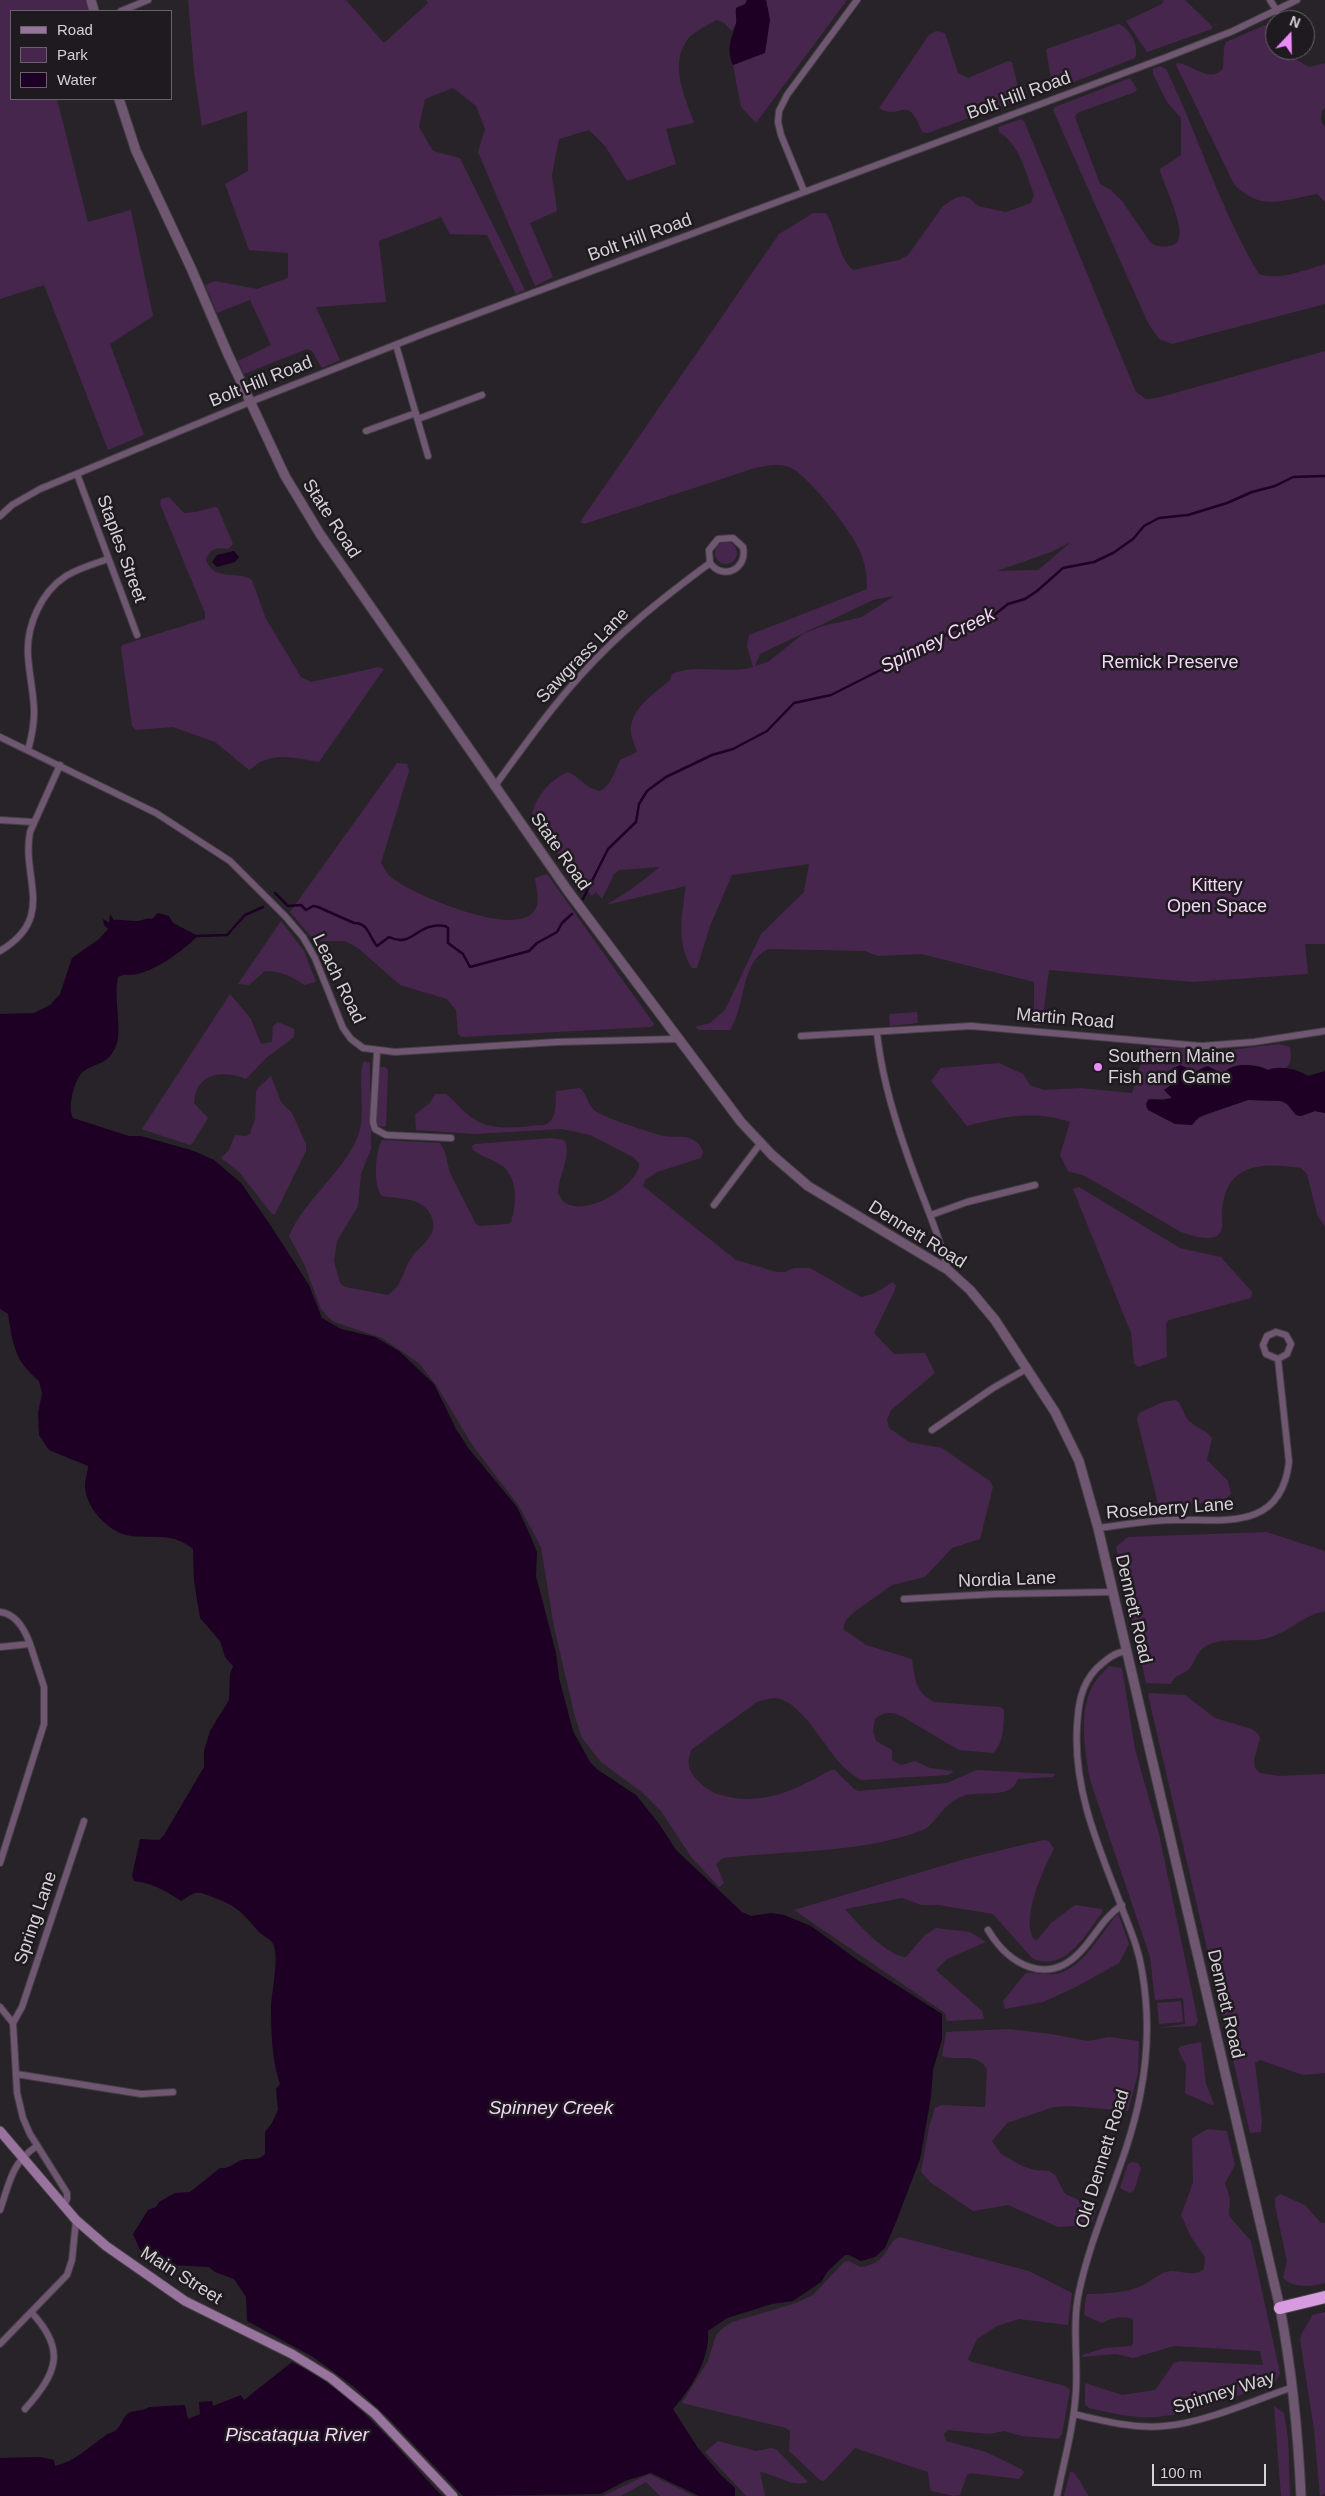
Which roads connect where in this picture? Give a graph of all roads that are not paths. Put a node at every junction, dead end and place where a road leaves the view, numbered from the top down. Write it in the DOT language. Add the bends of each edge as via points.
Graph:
graph roads {
  1 [pos="148,0"];
  2 [pos="856,0"];
  3 [pos="1297,0"];
  4 [pos="123,10"];
  5 [pos="1279,10"];
  6 [pos="1265,17"];
  7 [pos="119,100"];
  8 [pos="804,191"];
  9 [pos="396,345"];
  10 [pos="482,395"];
  11 [pos="250,402"];
  12 [pos="417,416"];
  13 [pos="366,430"];
  14 [pos="428,456"];
  15 [pos="77,474"];
  16 [pos="0,516"];
  17 [pos="108,559"];
  18 [pos="710,562"];
  19 [pos="137,635"];
  20 [pos="0,737"];
  21 [pos="28,750"];
  22 [pos="60,765"];
  23 [pos="494,787"];
  24 [pos="0,820"];
  25 [pos="33,822"];
  26 [pos="586,917"];
  27 [pos="0,951"];
  28 [pos="1325,1031"];
  29 [pos="877,1032"];
  30 [pos="801,1036"];
  31 [pos="678,1039"];
  32 [pos="378,1052"];
  33 [pos="451,1138"];
  34 [pos="760,1144"];
  35 [pos="1035,1185"];
  36 [pos="714,1205"];
  37 [pos="931,1215"];
  38 [pos="948,1270"];
  39 [pos="1278,1359"];
  40 [pos="1028,1368"];
  41 [pos="932,1430"];
  42 [pos="1098,1528"];
  43 [pos="1112,1592"];
  44 [pos="904,1599"];
  45 [pos="0,1612"];
  46 [pos="30,1644"];
  47 [pos="0,1647"];
  48 [pos="1126,1651"];
  49 [pos="84,1821"];
  50 [pos="0,1863"];
  51 [pos="1122,1905"];
  52 [pos="988,1930"];
  53 [pos="0,2007"];
  54 [pos="13,2022"];
  55 [pos="16,2074"];
  56 [pos="172,2092"];
  57 [pos="0,2131"];
  58 [pos="37,2146"];
  59 [pos="22,2156"];
  60 [pos="64,2206"];
  61 [pos="0,2210"];
  62 [pos="76,2220"];
  63 [pos="1325,2297"];
  64 [pos="1280,2308"];
  65 [pos="31,2312"];
  66 [pos="0,2344"];
  67 [pos="1293,2387"];
  68 [pos="25,2410"];
  69 [pos="1074,2414"];
  70 [pos="452,2496"];
  71 [pos="1057,2496"];
  72 [pos="1301,2496"];
  1 -- 4 [label="street"];
  2 -- 8 [label="street" via="778,111 781,135"];
  3 -- 5 [label="street, Bolt Hill Road"];
  6 -- 8 [label="street, Bolt Hill Road" via="1101,82"];
  7 -- 11 [label="street, State Road" via="136,151"];
  8 -- 9 [label="street, Bolt Hill Road"];
  9 -- 11 [label="street, Bolt Hill Road"];
  9 -- 12 [label="street"];
  10 -- 12 [label="street"];
  11 -- 15 [label="street, Bolt Hill Road"];
  11 -- 23 [label="street, State Road" via="285,476 308,515"];
  12 -- 13 [label="street"];
  12 -- 14 [label="street"];
  15 -- 16 [label="street, Bolt Hill Road" via="28,495"];
  15 -- 17 [label="street, Staples Street"];
  17 -- 19 [label="street, Staples Street"];
  17 -- 21 [label="street" via="60,580 33,620 28,648 36,711"];
  18 -- 18 [label="street" via="709,550 718,538 733,538 743,547 743,561 733,571 719,571"];
  18 -- 23 [label="street, Sawgrass Lane" via="635,621 596,659 544,718"];
  20 -- 21 [label="street, Leach Road"];
  21 -- 22 [label="street, Leach Road"];
  22 -- 25 [label="street"];
  22 -- 32 [label="street, Leach Road" via="156,813 230,861 303,938 348,1035 363,1048"];
  23 -- 26 [label="street, State Road"];
  24 -- 25 [label="street"];
  25 -- 27 [label="street" via="29,843 34,891 31,914 21,934"];
  26 -- 31 [label="street, Dennett Road"];
  28 -- 29 [label="street, Martin Road" via="1202,1046 971,1026"];
  29 -- 30 [label="street, Martin Road"];
  29 -- 37 [label="street" via="881,1061 906,1151"];
  31 -- 32 [label="street, Leach Road"];
  31 -- 34 [label="street, Dennett Road"];
  32 -- 33 [label="street" via="372,1122 375,1129 386,1135"];
  34 -- 36 [label="street"];
  34 -- 38 [label="street, Dennett Road" via="830,1200"];
  35 -- 37 [label="street" via="967,1202"];
  37 -- 38 [label="street"];
  38 -- 40 [label="street, Dennett Road" via="980,1300"];
  39 -- 39 [label="street" via="1287,1354 1291,1344 1286,1335 1276,1332 1267,1336 1263,1345 1266,1354"];
  39 -- 42 [label="street, Roseberry Lane" via="1289,1462 1286,1477 1272,1504 1237,1520 1174,1520"];
  40 -- 41 [label="street"];
  40 -- 42 [label="street, Dennett Road" via="1073,1447"];
  42 -- 43 [label="street, Dennett Road"];
  43 -- 44 [label="street, Nordia Lane"];
  43 -- 48 [label="street, Dennett Road"];
  45 -- 46 [label="street" via="19,1623"];
  46 -- 47 [label="street"];
  46 -- 50 [label="street" via="44,1687 44,1724"];
  48 -- 51 [label="street, Old Dennett Road" via="1110,1656 1088,1680 1079,1702 1076,1736 1078,1772 1087,1809"];
  48 -- 64 [label="street, Dennett Road"];
  49 -- 54 [label="street, Spring Lane" via="22,2008"];
  51 -- 52 [label="street" via="1111,1913 1074,1959 1051,1970 1031,1968 1018,1961 995,1943"];
  51 -- 69 [label="street, Old Dennett Road" via="1138,1949 1146,1994 1143,2074 1133,2123 1078,2295"];
  53 -- 54 [label="street"];
  54 -- 55 [label="street"];
  55 -- 56 [label="street" via="141,2094"];
  55 -- 58 [label="street" via="20,2110"];
  57 -- 59 [label="main road, Main Street"];
  58 -- 59 [label="street"];
  58 -- 60 [label="street" via="67,2193"];
  59 -- 60 [label="main road, Main Street"];
  59 -- 61 [label="street"];
  60 -- 62 [label="main road, Main Street"];
  62 -- 65 [label="street" via="69,2270 60,2284"];
  62 -- 70 [label="main road, Main Street" via="162,2287 197,2308 304,2360 342,2387 374,2413"];
  63 -- 64 [label="highway"];
  64 -- 67 [label="street, Dennett Road"];
  65 -- 66 [label="street"];
  65 -- 68 [label="street" via="50,2336 54,2352 45,2384"];
  67 -- 69 [label="street, Spinney Way" via="1201,2418 1165,2426 1125,2425"];
  67 -- 72 [label="street, Dennett Road"];
  69 -- 71 [label="street, Old Dennett Road"];
}
